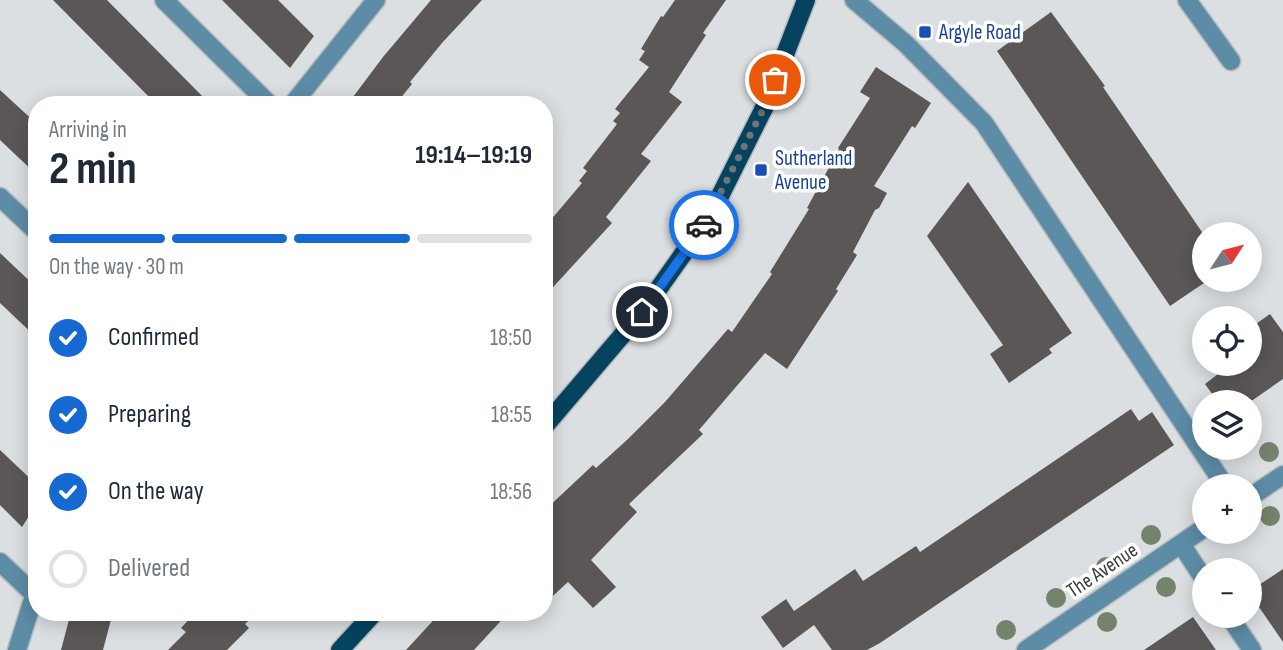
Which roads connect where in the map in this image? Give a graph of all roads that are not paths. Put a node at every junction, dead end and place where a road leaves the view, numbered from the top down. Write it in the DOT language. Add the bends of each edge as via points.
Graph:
graph roads {
  1 [pos="164,0"];
  2 [pos="376,0"];
  3 [pos="806,0"];
  4 [pos="854,0"];
  5 [pos="1187,0"];
  6 [pos="1231,61"];
  7 [pos="261,96"];
  8 [pos="299,96"];
  9 [pos="0,197"];
  10 [pos="28,223"];
  11 [pos="553,416"];
  12 [pos="1217,474"];
  13 [pos="1283,475"];
  14 [pos="1262,490"];
  15 [pos="1192,536"];
  16 [pos="1181,544"];
  17 [pos="1192,561"];
  18 [pos="0,562"];
  19 [pos="28,585"];
  20 [pos="28,616"];
  21 [pos="366,621"];
  22 [pos="1237,628"];
  23 [pos="17,650"];
  24 [pos="340,650"];
  25 [pos="1026,650"];
  26 [pos="1252,650"];
  1 -- 7 [label="street"];
  2 -- 8 [label="street"];
  3 -- 11 [label="main road" via="766,104 710,216 642,312"];
  4 -- 12 [label="street" via="906,44 985,123"];
  5 -- 6 [label="street"];
  9 -- 10 [label="street"];
  13 -- 14 [label="street"];
  15 -- 16 [label="street, The Avenue"];
  16 -- 17 [label="street"];
  16 -- 25 [label="street, The Avenue"];
  18 -- 19 [label="street"];
  20 -- 23 [label="street"];
  21 -- 24 [label="main road"];
  22 -- 26 [label="street"];
}
